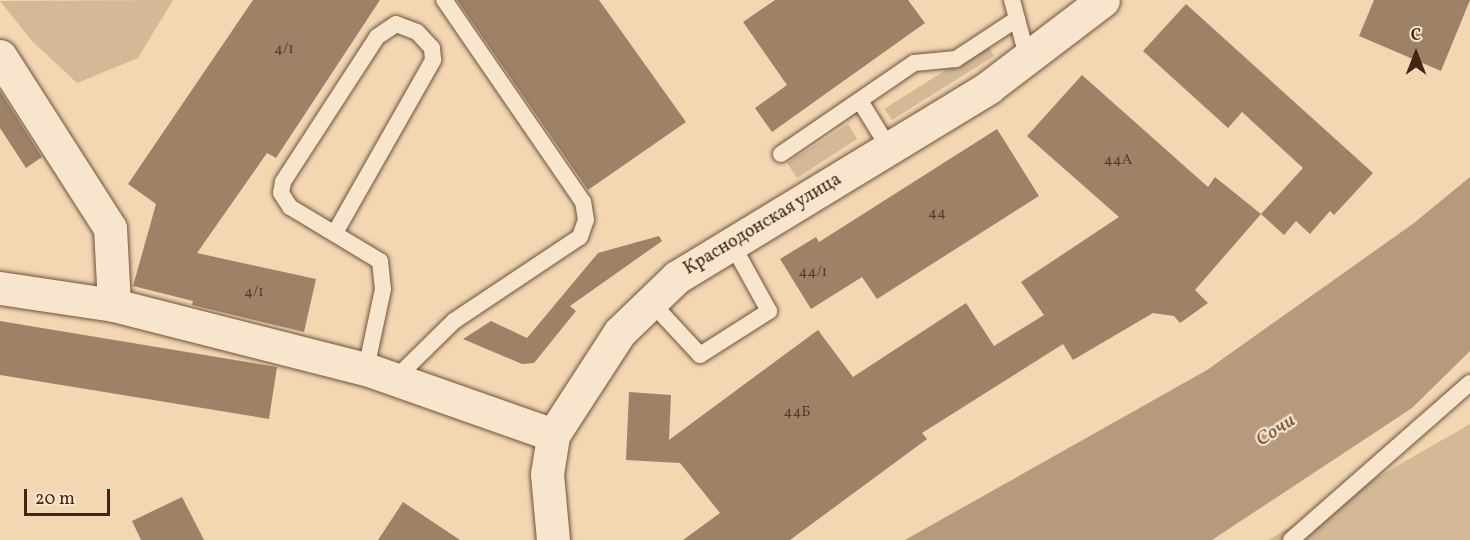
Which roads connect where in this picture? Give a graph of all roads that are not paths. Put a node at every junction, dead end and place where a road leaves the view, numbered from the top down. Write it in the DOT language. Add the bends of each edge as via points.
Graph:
graph roads {
  1 [pos="444,0"];
  2 [pos="1012,0"];
  3 [pos="1103,0"];
  4 [pos="1017,19"];
  5 [pos="0,56"];
  6 [pos="1028,60"];
  7 [pos="860,101"];
  8 [pos="889,148"];
  9 [pos="781,154"];
  10 [pos="336,231"];
  11 [pos="732,244"];
  12 [pos="0,288"];
  13 [pos="651,302"];
  14 [pos="114,305"];
  15 [pos="380,374"];
  16 [pos="1470,383"];
  17 [pos="553,435"];
  18 [pos="553,540"];
  19 [pos="1292,540"];
  1 -- 15 [label="lane" via="583,202 586,220 580,237"];
  2 -- 4 [label="lane"];
  3 -- 6 [label="street, Краснодонская улица"];
  4 -- 6 [label="lane"];
  4 -- 7 [label="lane" via="956,59 915,63"];
  5 -- 14 [label="street" via="110,228"];
  6 -- 8 [label="street, Краснодонская улица"];
  7 -- 8 [label="lane"];
  7 -- 9 [label="lane"];
  8 -- 11 [label="street, Краснодонская улица"];
  10 -- 10 [label="lane" via="433,60 432,48 417,32 396,24 377,37 282,182 281,193 290,207"];
  10 -- 15 [label="lane" via="380,261 384,272"];
  11 -- 13 [label="street, Краснодонская улица" via="677,277"];
  11 -- 13 [label="lane" via="768,311 700,355"];
  12 -- 14 [label="street"];
  13 -- 17 [label="street, Краснодонская улица" via="620,332"];
  14 -- 15 [label="street"];
  15 -- 17 [label="street"];
  16 -- 19 [label="lane"];
  17 -- 18 [label="street, Краснодонская улица" via="547,474"];
}
